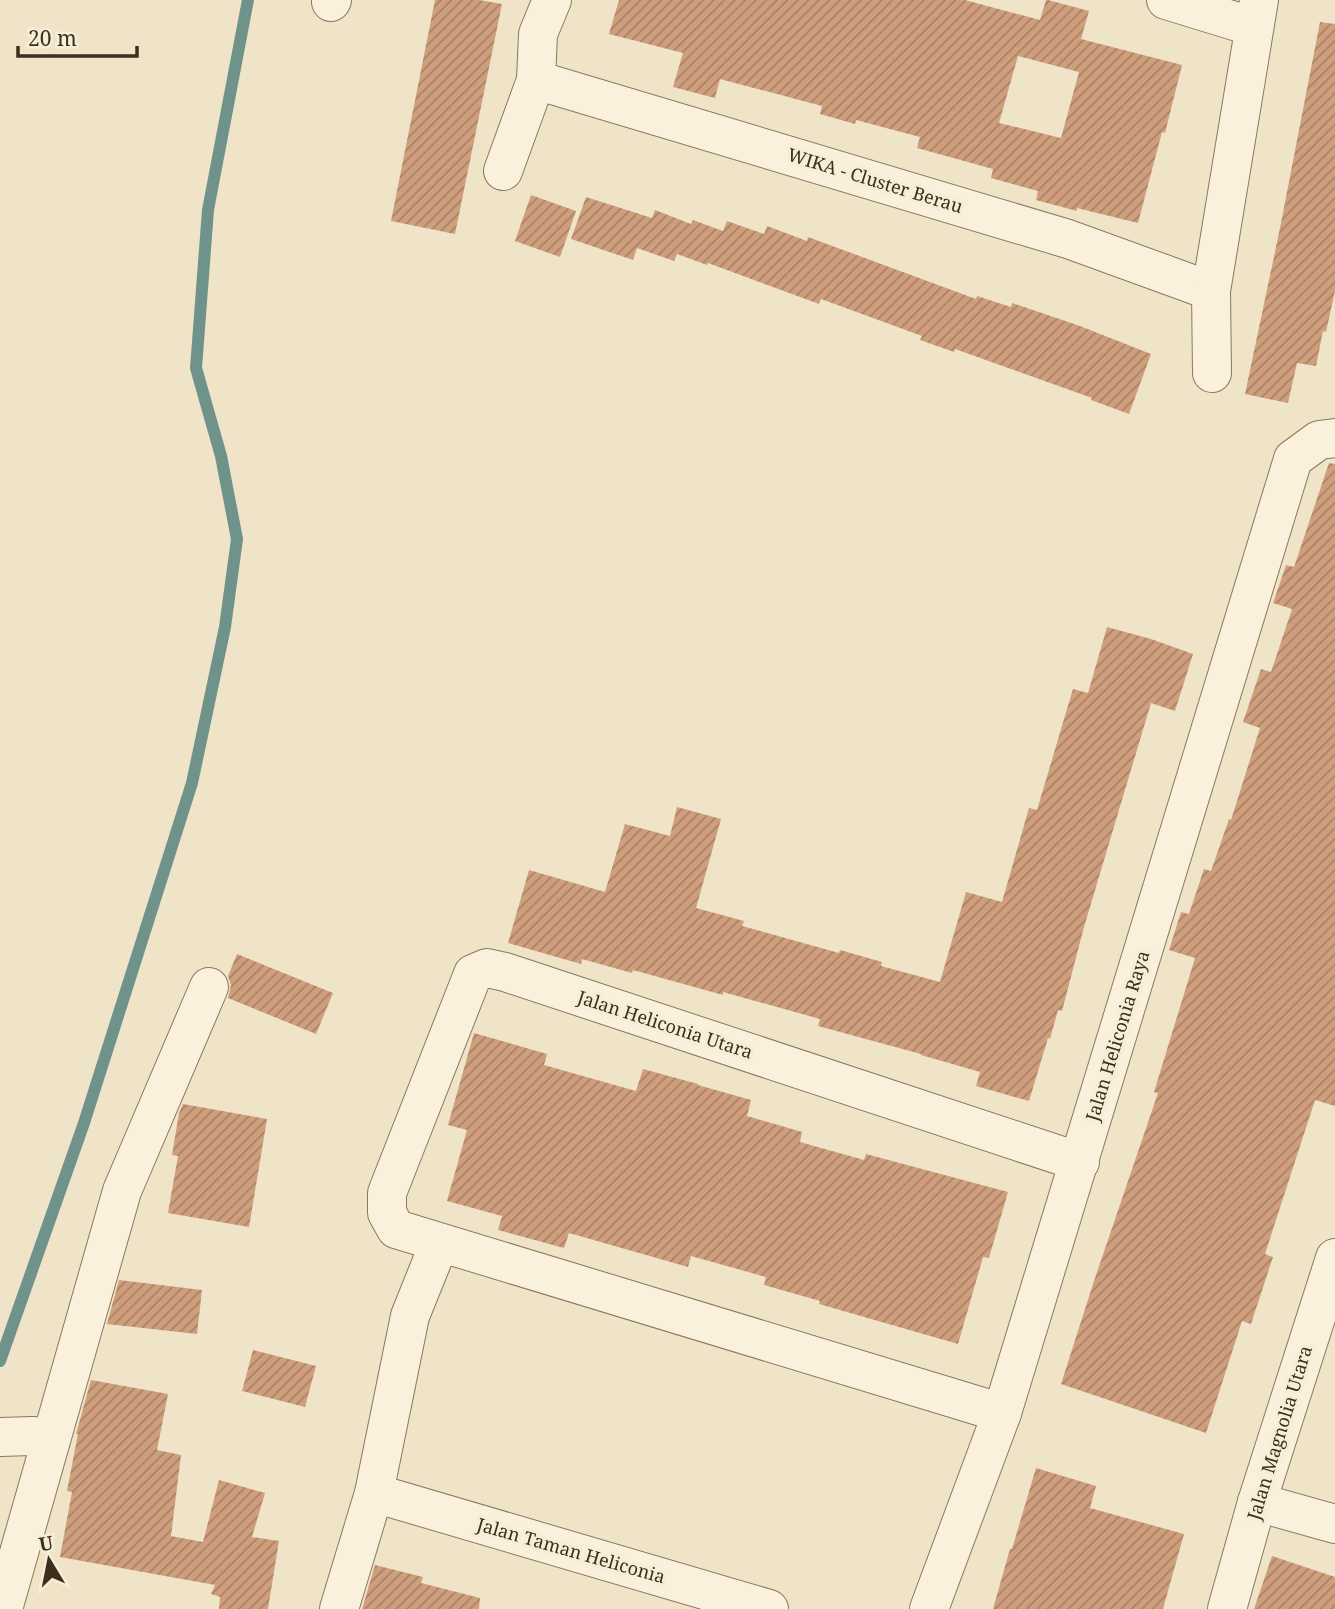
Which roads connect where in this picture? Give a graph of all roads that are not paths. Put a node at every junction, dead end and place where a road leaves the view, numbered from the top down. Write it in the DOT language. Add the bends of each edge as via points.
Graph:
graph roads {
  1 [pos="552,0"];
  2 [pos="1166,0"];
  3 [pos="1257,13"];
  4 [pos="536,80"];
  5 [pos="503,171"];
  6 [pos="1211,291"];
  7 [pos="1212,373"];
  8 [pos="1335,438"];
  9 [pos="209,987"];
  10 [pos="1080,1162"];
  11 [pos="439,1244"];
  12 [pos="1335,1258"];
  13 [pos="1002,1413"];
  14 [pos="28,1437"];
  15 [pos="374,1493"];
  16 [pos="1258,1502"];
  17 [pos="1335,1524"];
  18 [pos="3,1609"];
  19 [pos="339,1609"];
  20 [pos="769,1609"];
  21 [pos="929,1609"];
  22 [pos="1227,1609"];
  1 -- 4 [label="street" via="538,34"];
  2 -- 3 [label="street"];
  3 -- 6 [label="street"];
  4 -- 5 [label="street"];
  4 -- 6 [label="street, WIKA - Cluster Berau" via="1068,239"];
  6 -- 7 [label="street"];
  8 -- 10 [label="street, Jalan Heliconia Raya" via="1319,440 1293,460"];
  9 -- 14 [label="street" via="122,1191"];
  10 -- 11 [label="street, Jalan Heliconia Utara" via="488,968 473,974 387,1193 387,1213 396,1229"];
  10 -- 13 [label="street, Jalan Heliconia Raya"];
  11 -- 13 [label="street"];
  11 -- 15 [label="street" via="410,1316"];
  12 -- 16 [label="street, Jalan Magnolia Utara"];
  13 -- 21 [label="street, Jalan Heliconia Raya"];
  14 -- 18 [label="street"];
  15 -- 19 [label="street"];
  15 -- 20 [label="street, Jalan Taman Heliconia"];
  16 -- 17 [label="street"];
  16 -- 22 [label="street, Jalan Magnolia Utara"];
}
